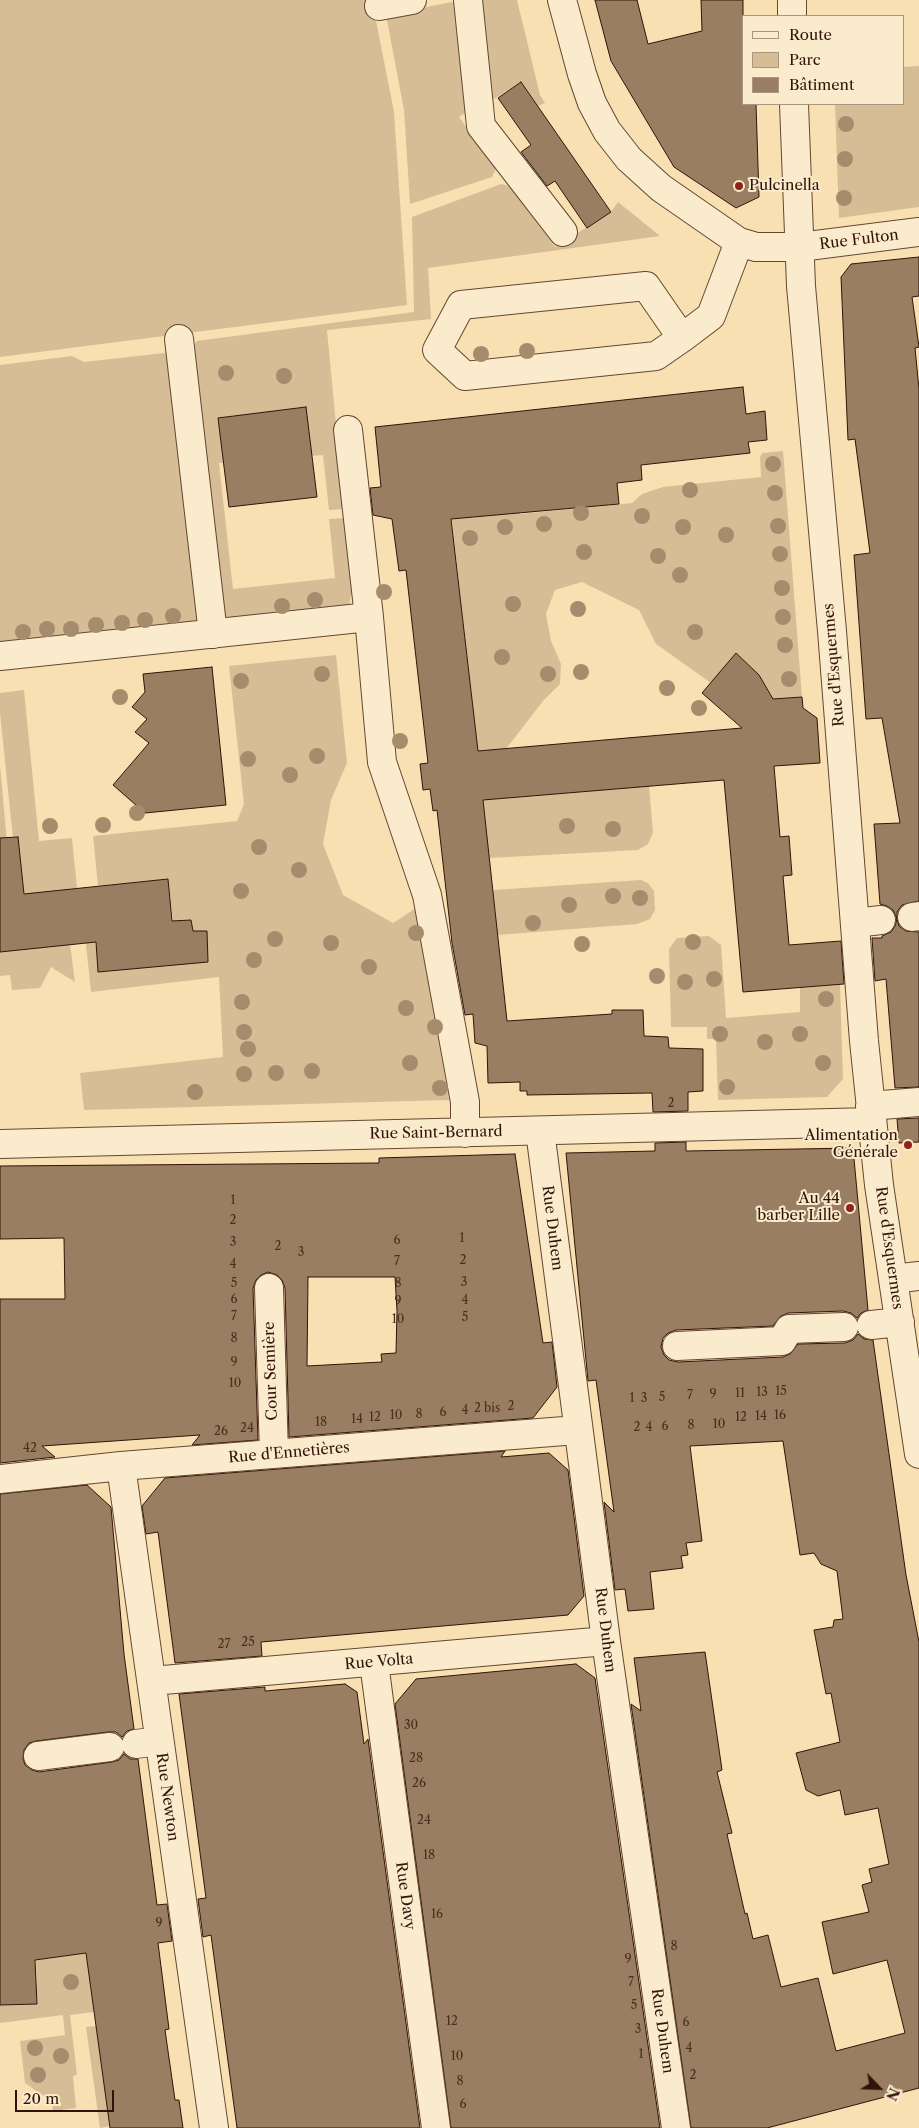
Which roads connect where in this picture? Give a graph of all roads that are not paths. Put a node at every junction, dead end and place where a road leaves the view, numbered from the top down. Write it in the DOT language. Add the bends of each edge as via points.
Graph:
graph roads {
  1 [pos="412,0"];
  2 [pos="468,0"];
  3 [pos="562,0"];
  4 [pos="792,0"];
  5 [pos="379,6"];
  6 [pos="792,15"];
  7 [pos="794,105"];
  8 [pos="563,232"];
  9 [pos="919,232"];
  10 [pos="739,242"];
  11 [pos="800,247"];
  12 [pos="682,338"];
  13 [pos="179,339"];
  14 [pos="348,430"];
  15 [pos="369,617"];
  16 [pos="213,634"];
  17 [pos="0,656"];
  18 [pos="919,1102"];
  19 [pos="871,1114"];
  20 [pos="540,1131"];
  21 [pos="465,1133"];
  22 [pos="0,1144"];
  23 [pos="906,1277"];
  24 [pos="269,1288"];
  25 [pos="900,1322"];
  26 [pos="871,1325"];
  27 [pos="844,1327"];
  28 [pos="677,1346"];
  29 [pos="577,1430"];
  30 [pos="274,1454"];
  31 [pos="919,1454"];
  32 [pos="121,1466"];
  33 [pos="0,1479"];
  34 [pos="606,1641"];
  35 [pos="374,1663"];
  36 [pos="152,1681"];
  37 [pos="135,1744"];
  38 [pos="38,1756"];
  39 [pos="214,2128"];
  40 [pos="436,2128"];
  41 [pos="676,2128"];
  1 -- 5 [label="street"];
  2 -- 8 [label="street" via="481,126"];
  3 -- 10 [label="street" via="592,103 607,130 629,158 661,188"];
  4 -- 6 [label="street"];
  7 -- 11 [label="street, Rue d'Esquermes"];
  9 -- 11 [label="street, Rue Fulton"];
  10 -- 11 [label="street" via="756,247"];
  10 -- 12 [label="street" via="711,316"];
  11 -- 19 [label="street, Rue d'Esquermes" via="868,922"];
  12 -- 12 [label="street" via="646,286 461,305 436,350 465,376 656,356"];
  13 -- 16 [label="street"];
  14 -- 15 [label="street"];
  15 -- 16 [label="street"];
  15 -- 21 [label="street" via="382,762 427,895 465,1102"];
  16 -- 17 [label="street"];
  18 -- 19 [label="street, Rue Saint-Bernard"];
  19 -- 20 [label="street, Rue Saint-Bernard"];
  19 -- 23 [label="street, Rue d'Esquermes"];
  20 -- 21 [label="street, Rue Saint-Bernard"];
  20 -- 29 [label="street, Rue Duhem"];
  21 -- 22 [label="street, Rue Saint-Bernard"];
  23 -- 25 [label="street, Rue d'Esquermes"];
  24 -- 30 [label="street, Cour Semière"];
  25 -- 26 [label="street"];
  25 -- 31 [label="street, Rue d'Esquermes"];
  27 -- 28 [label="street" via="789,1329 782,1341"];
  29 -- 30 [label="street, Rue d'Ennetières"];
  29 -- 34 [label="street, Rue Duhem"];
  30 -- 32 [label="street, Rue d'Ennetières"];
  32 -- 33 [label="street, Rue d'Ennetières"];
  32 -- 36 [label="street, Rue Newton"];
  34 -- 35 [label="street, Rue Volta"];
  34 -- 41 [label="street, Rue Duhem"];
  35 -- 36 [label="street, Rue Volta"];
  35 -- 40 [label="street, Rue Davy"];
  36 -- 37 [label="street, Rue Newton"];
  37 -- 38 [label="street"];
  37 -- 39 [label="street, Rue Newton"];
}
